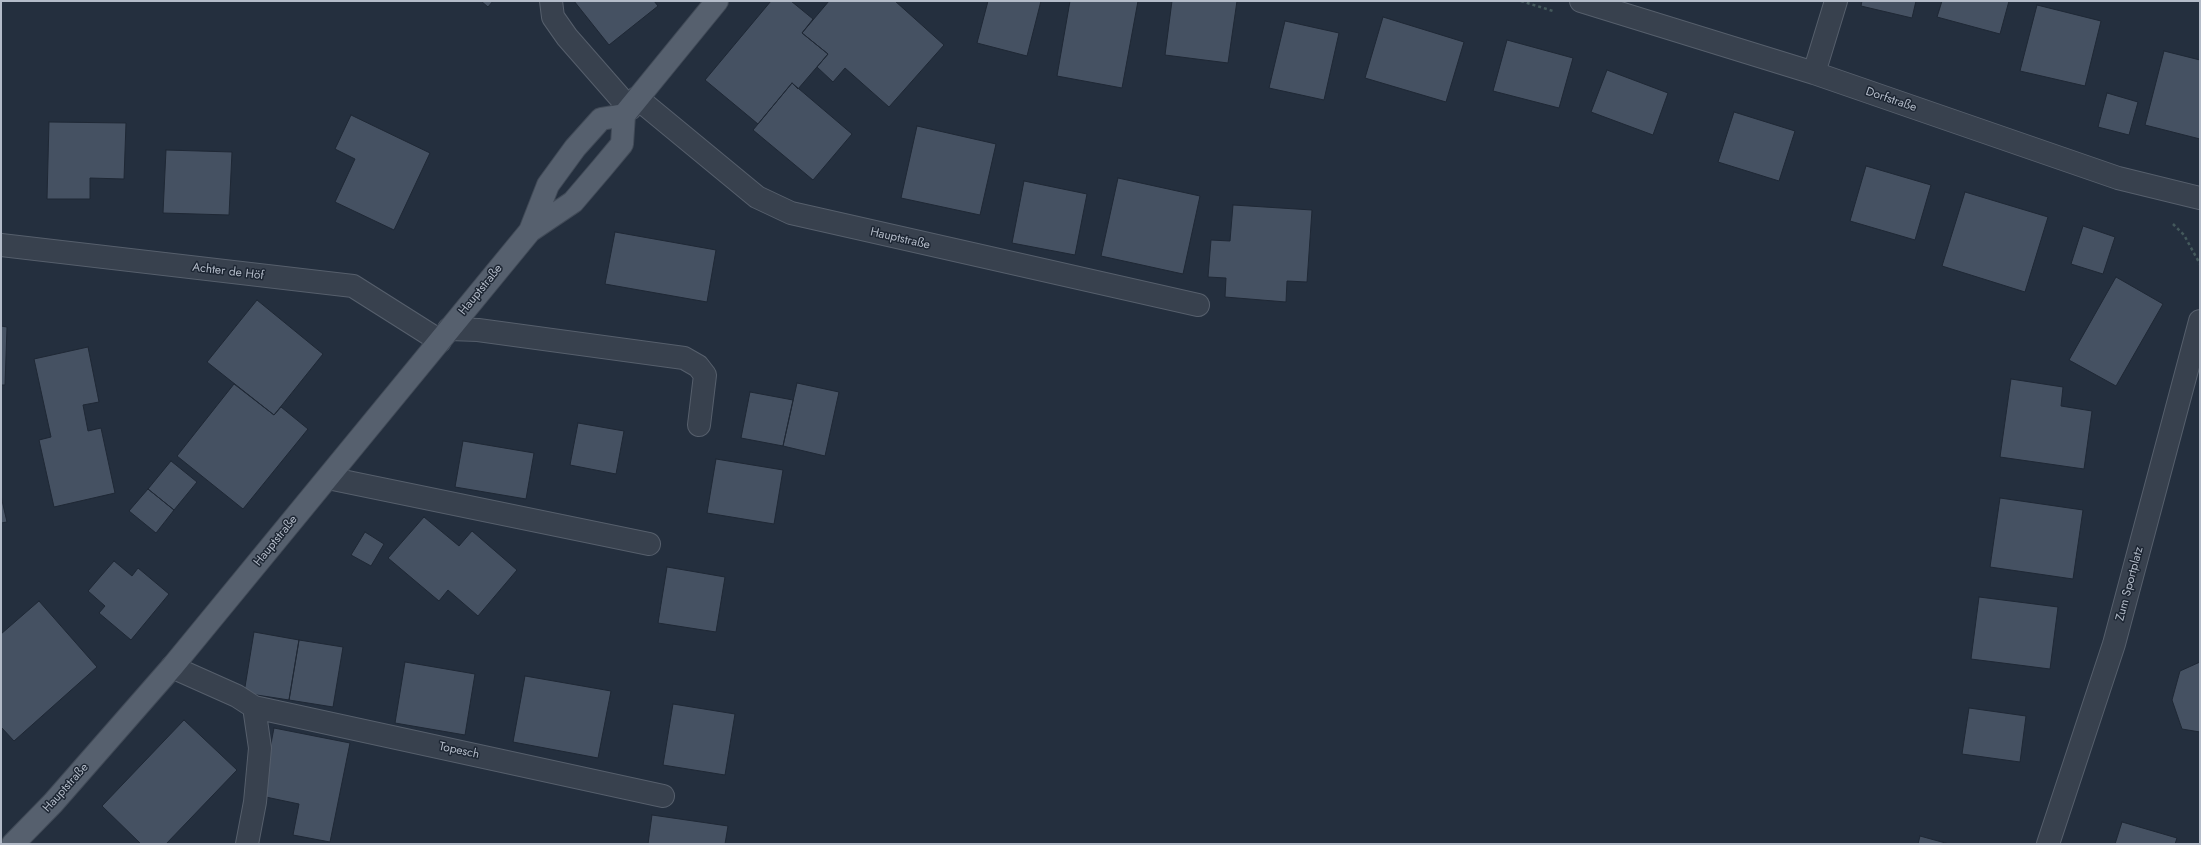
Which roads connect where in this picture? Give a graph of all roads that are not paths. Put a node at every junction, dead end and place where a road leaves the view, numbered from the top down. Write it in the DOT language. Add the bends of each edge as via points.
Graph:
graph roads {
  1 [pos="551,1"];
  2 [pos="717,1"];
  3 [pos="1581,1"];
  4 [pos="1836,1"];
  5 [pos="1814,74"];
  6 [pos="631,107"];
  7 [pos="2200,198"];
  8 [pos="530,231"];
  9 [pos="1,245"];
  10 [pos="1198,305"];
  11 [pos="2200,321"];
  12 [pos="444,335"];
  13 [pos="699,425"];
  14 [pos="328,478"];
  15 [pos="649,544"];
  16 [pos="172,667"];
  17 [pos="254,707"];
  18 [pos="663,796"];
  19 [pos="13,844"];
  20 [pos="246,844"];
  21 [pos="2048,844"];
  1 -- 6 [label="street" via="552,16 567,37"];
  2 -- 6 [label="main road"];
  3 -- 5 [label="street, Dorfstraße"];
  4 -- 5 [label="street"];
  5 -- 7 [label="street, Dorfstraße" via="2118,178"];
  6 -- 8 [label="main road, Hauptstraße" via="622,144 573,202"];
  6 -- 8 [label="main road, Hauptstraße" via="601,119 575,148 548,185"];
  6 -- 10 [label="street, Hauptstraße" via="757,197 791,213"];
  8 -- 12 [label="main road, Hauptstraße"];
  9 -- 12 [label="street, Achter de Höf" via="353,286"];
  11 -- 21 [label="street, Zum Sportplatz" via="2114,644"];
  12 -- 13 [label="street" via="478,330 684,358 698,366 705,375"];
  12 -- 14 [label="main road, Hauptstraße"];
  14 -- 15 [label="street"];
  14 -- 16 [label="main road, Hauptstraße"];
  16 -- 17 [label="street, Topesch" via="237,696"];
  16 -- 19 [label="main road, Hauptstraße" via="53,803"];
  17 -- 18 [label="street, Topesch"];
  17 -- 20 [label="street" via="260,748 255,802"];
}
